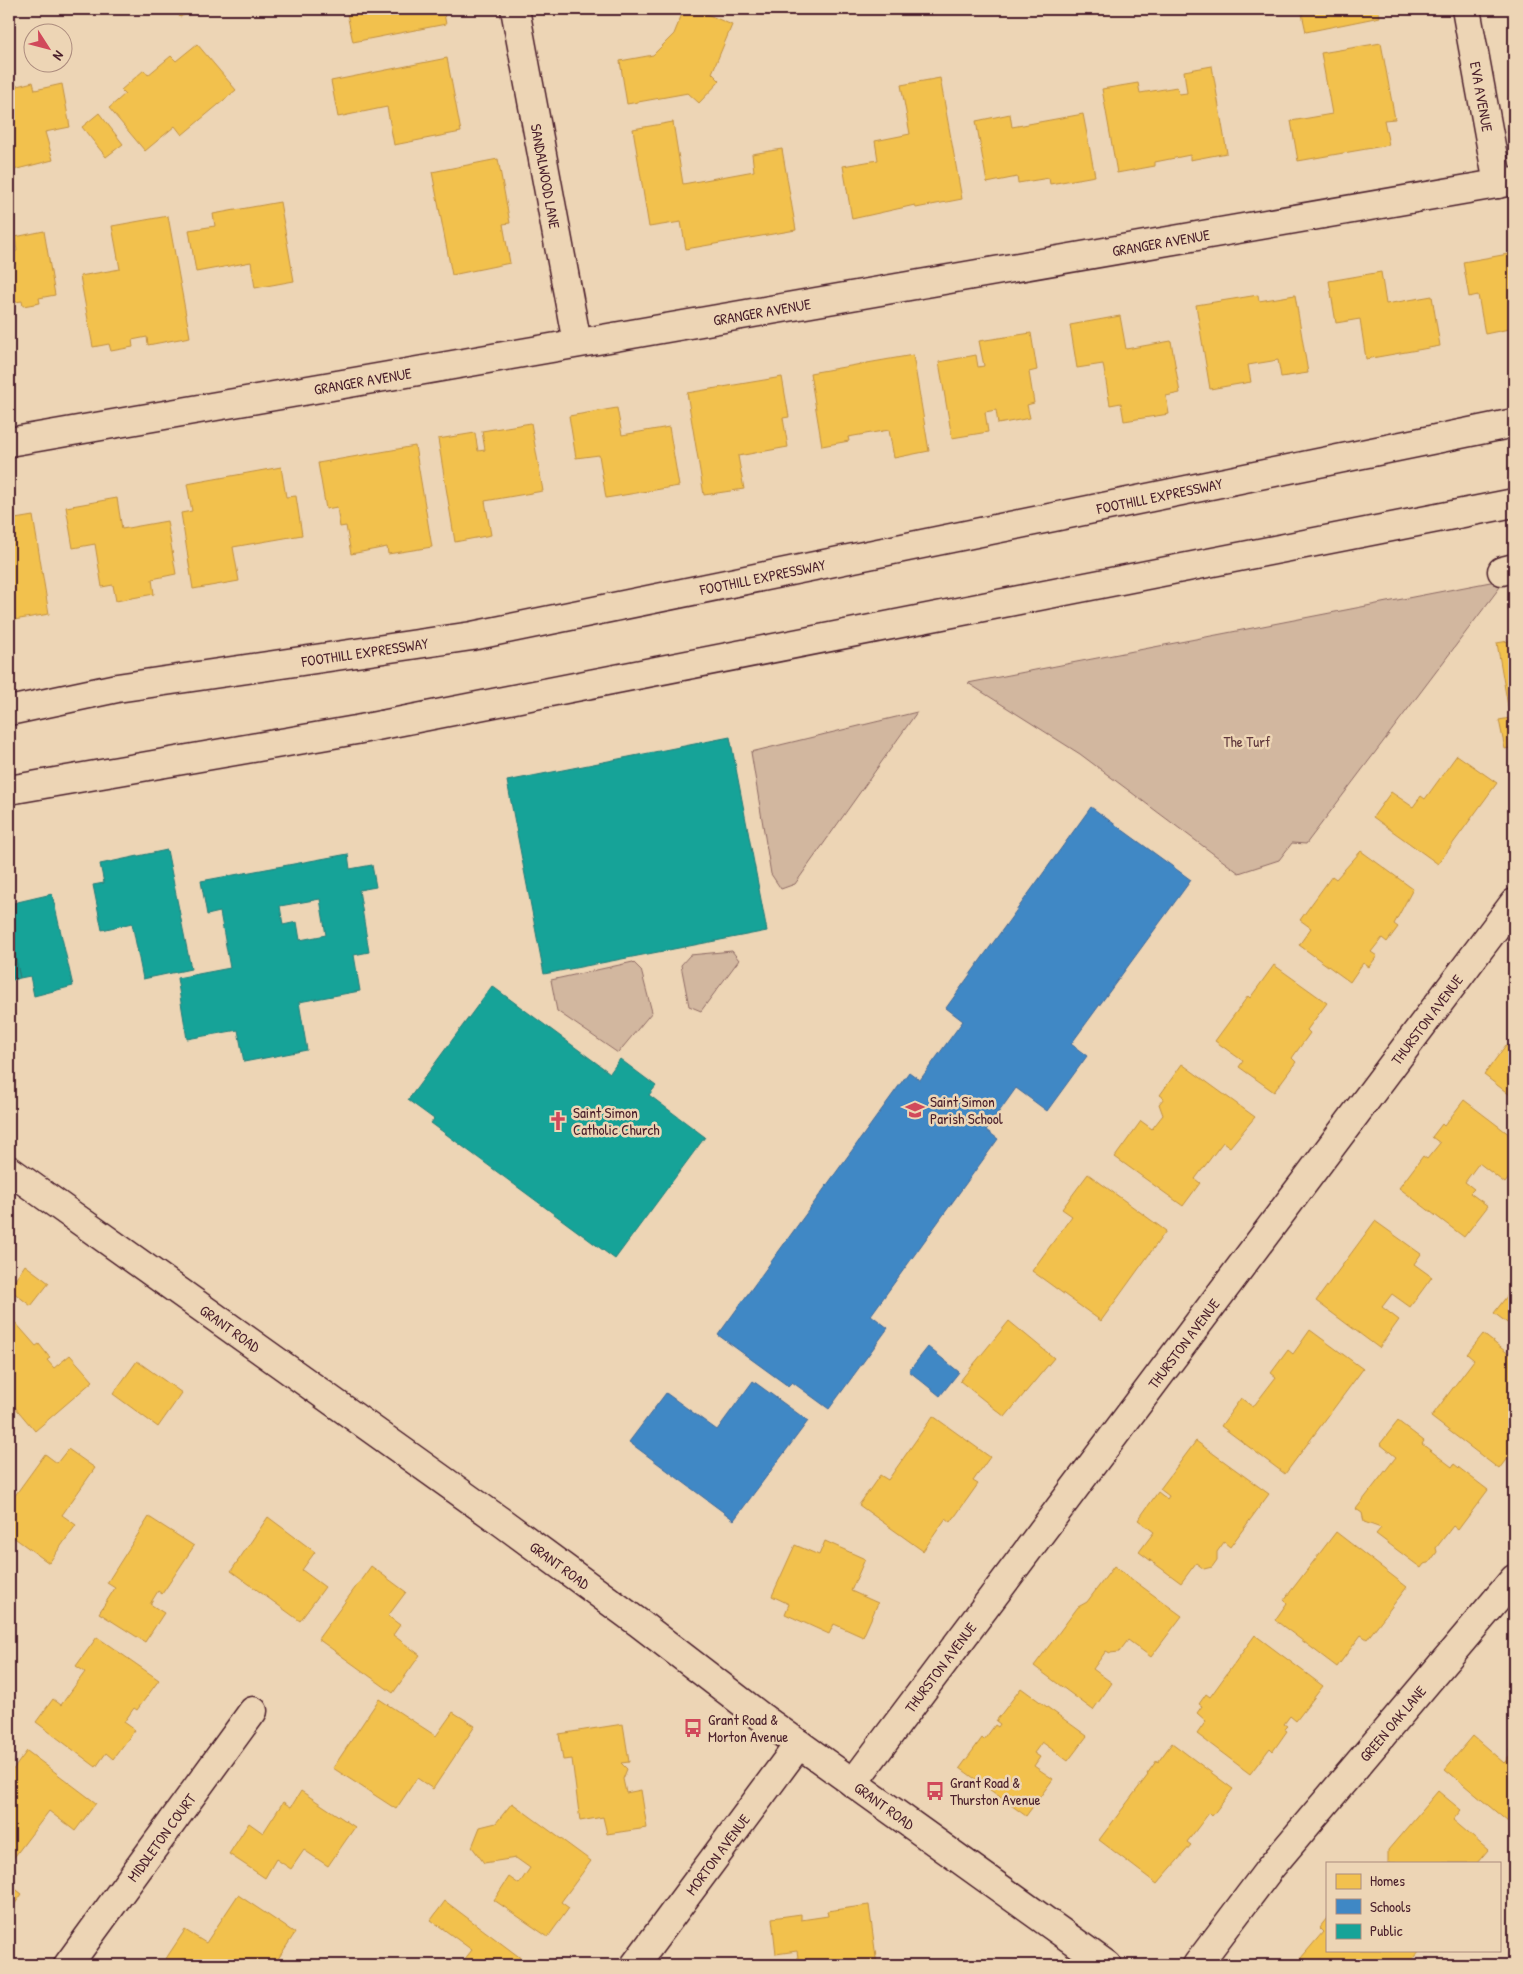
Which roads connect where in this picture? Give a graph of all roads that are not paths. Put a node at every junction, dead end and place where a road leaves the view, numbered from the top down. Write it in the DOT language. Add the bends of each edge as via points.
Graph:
graph roads {
  1 [pos="515,9"];
  2 [pos="1466,9"];
  3 [pos="1506,183"];
  4 [pos="577,343"];
  5 [pos="1514,423"];
  6 [pos="9,442"];
  7 [pos="1514,503"];
  8 [pos="9,711"];
  9 [pos="9,790"];
  10 [pos="1514,903"];
  11 [pos="9,1170"];
  12 [pos="1514,1579"];
  13 [pos="254,1711"];
  14 [pos="799,1744"];
  15 [pos="853,1783"];
  16 [pos="68,1965"];
  17 [pos="635,1965"];
  18 [pos="1106,1965"];
  19 [pos="1197,1965"];
  1 -- 4 [label="main road, SANDALWOOD LANE"];
  2 -- 3 [label="main road, EVA AVENUE"];
  3 -- 4 [label="main road, GRANGER AVENUE"];
  4 -- 6 [label="main road, GRANGER AVENUE"];
  5 -- 8 [label="main road, FOOTHILL EXPRESSWAY" via="472,636 117,688"];
  7 -- 9 [label="main road" via="356,730"];
  10 -- 15 [label="main road, THURSTON AVENUE"];
  11 -- 14 [label="main road, GRANT ROAD" via="511,1529"];
  12 -- 19 [label="main road, GREEN OAK LANE" via="1271,1867"];
  13 -- 16 [label="main road, MIDDLETON COURT"];
  14 -- 15 [label="main road, GRANT ROAD"];
  14 -- 17 [label="main road, MORTON AVENUE"];
  15 -- 18 [label="main road, GRANT ROAD"];
}
